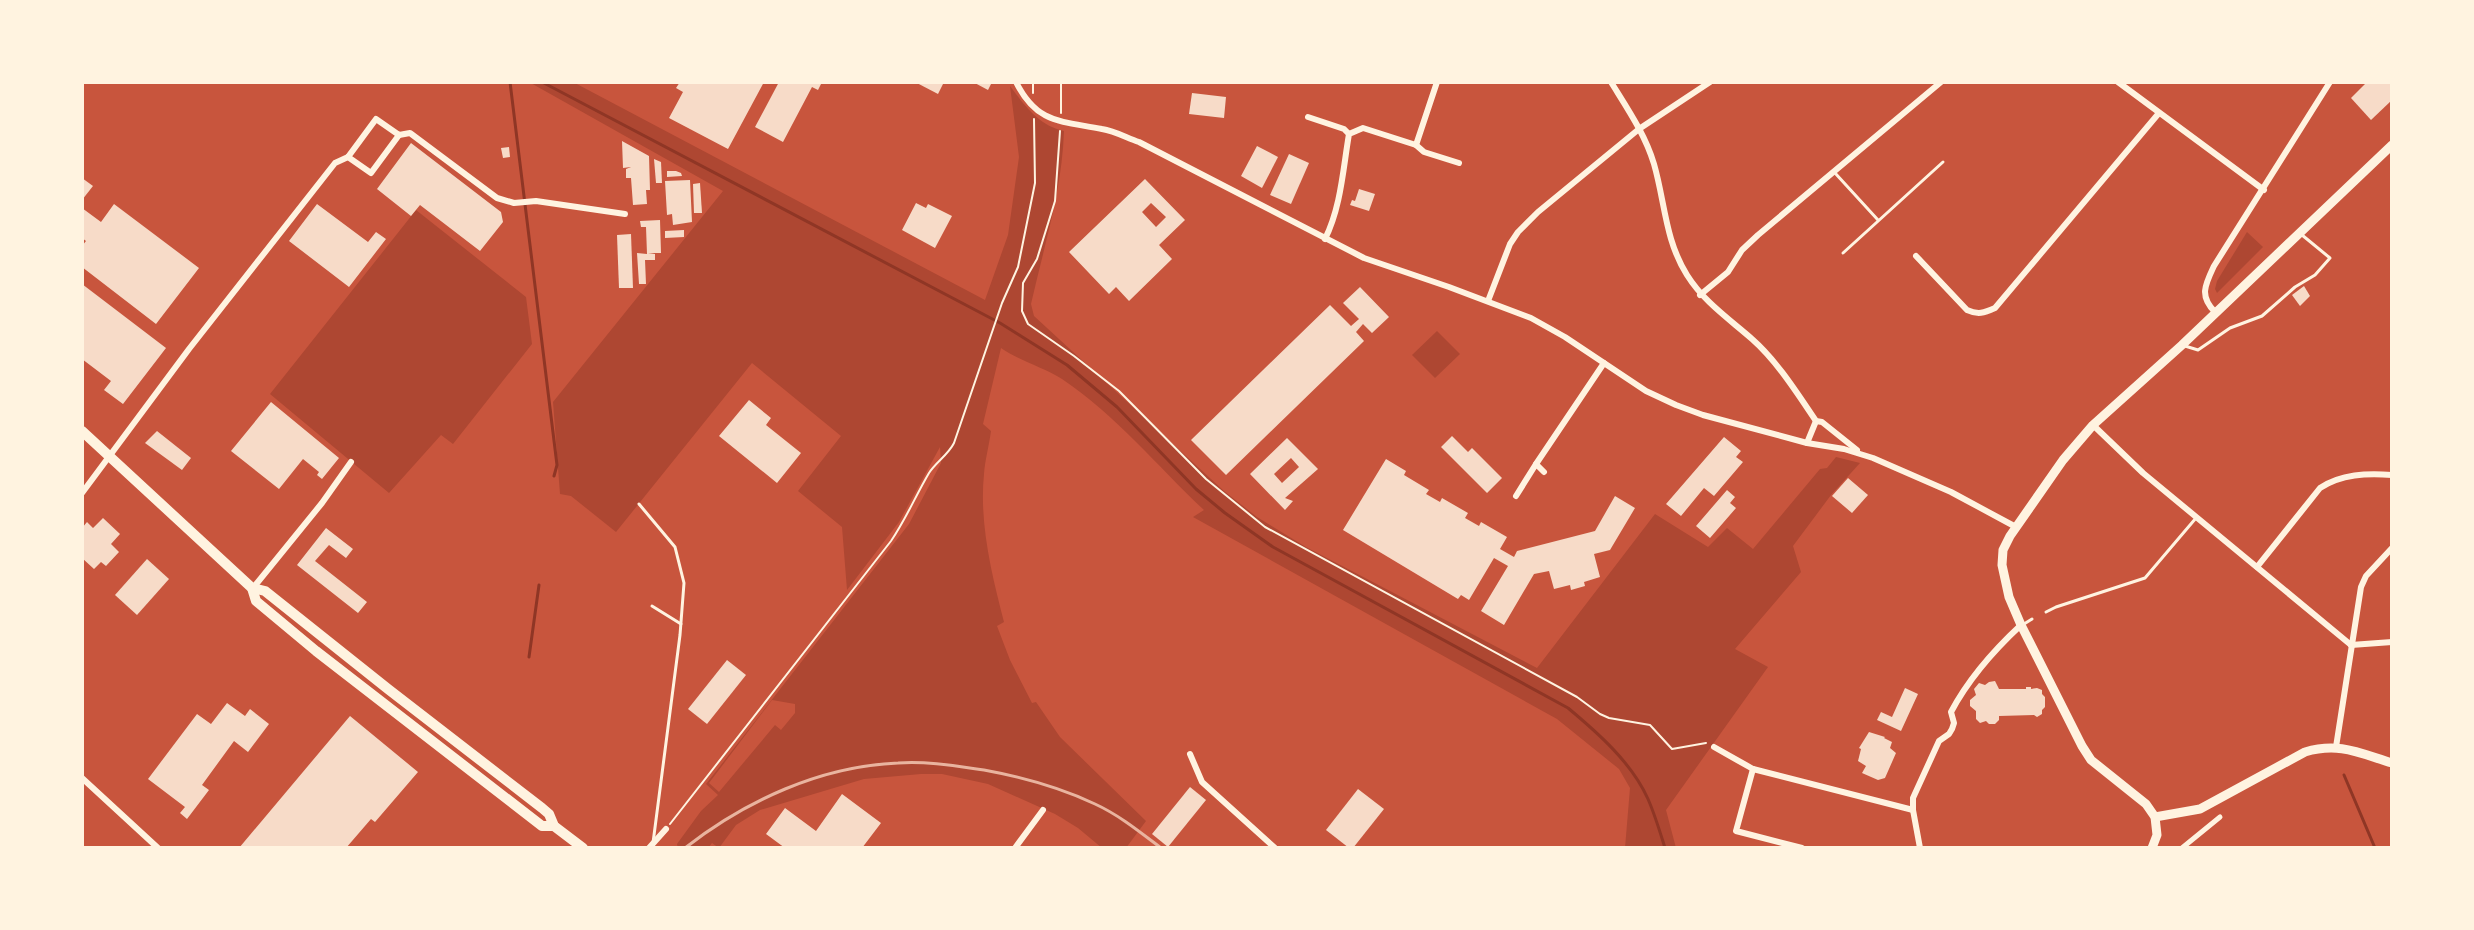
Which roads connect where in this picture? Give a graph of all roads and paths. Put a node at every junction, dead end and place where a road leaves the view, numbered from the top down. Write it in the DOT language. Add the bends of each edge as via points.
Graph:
graph roads {
  1 [pos="1016,82"];
  2 [pos="1061,82"];
  3 [pos="1437,82"];
  4 [pos="1611,82"];
  5 [pos="1710,82"];
  6 [pos="1941,82"];
  7 [pos="2118,82"];
  8 [pos="2330,82"];
  9 [pos="2159,113"];
  10 [pos="1308,117"];
  11 [pos="1061,123"];
  12 [pos="1035,127"];
  13 [pos="1639,129"];
  14 [pos="1349,134"];
  15 [pos="399,135"];
  16 [pos="1416,145"];
  17 [pos="2392,145"];
  18 [pos="348,157"];
  19 [pos="1943,162"];
  20 [pos="1459,163"];
  21 [pos="1833,171"];
  22 [pos="2264,190"];
  23 [pos="625,214"];
  24 [pos="1878,220"];
  25 [pos="2299,233"];
  26 [pos="1325,239"];
  27 [pos="1843,253"];
  28 [pos="1916,256"];
  29 [pos="1700,295"];
  30 [pos="1488,301"];
  31 [pos="2215,312"];
  32 [pos="2182,345"];
  33 [pos="1604,363"];
  34 [pos="1816,421"];
  35 [pos="2093,425"];
  36 [pos="82,431"];
  37 [pos="1807,443"];
  38 [pos="1863,455"];
  39 [pos="109,456"];
  40 [pos="351,462"];
  41 [pos="1536,464"];
  42 [pos="1544,472"];
  43 [pos="2392,475"];
  44 [pos="82,493"];
  45 [pos="1516,496"];
  46 [pos="639,504"];
  47 [pos="2196,518"];
  48 [pos="2016,527"];
  49 [pos="2392,548"];
  50 [pos="2257,567"];
  51 [pos="252,588"];
  52 [pos="652,606"];
  53 [pos="2046,612"];
  54 [pos="2032,619"];
  55 [pos="681,624"];
  56 [pos="2021,625"];
  57 [pos="2392,642"];
  58 [pos="2351,645"];
  59 [pos="1714,747"];
  60 [pos="2336,747"];
  61 [pos="1190,754"];
  62 [pos="2392,763"];
  63 [pos="1753,769"];
  64 [pos="82,778"];
  65 [pos="1043,810"];
  66 [pos="1913,810"];
  67 [pos="2155,817"];
  68 [pos="2220,817"];
  69 [pos="666,829"];
  70 [pos="651,845"];
  71 [pos="158,848"];
  72 [pos="583,848"];
  73 [pos="1015,848"];
  74 [pos="1275,848"];
  75 [pos="1802,848"];
  76 [pos="1920,848"];
  77 [pos="2152,848"];
  78 [pos="2182,848"];
  1 -- 11 [label="street" via="1030,104"];
  2 -- 11 [label="path"];
  3 -- 16 [label="street"];
  4 -- 13 [label="street"];
  5 -- 13 [label="street"];
  6 -- 21 [label="street"];
  7 -- 9 [label="street"];
  8 -- 22 [label="street"];
  9 -- 22 [label="street"];
  9 -- 28 [label="street" via="1995,308 1985,313 1967,310"];
  10 -- 14 [label="street"];
  11 -- 26 [label="street" via="1106,129 1139,142"];
  11 -- 59 [label="path" via="1055,201 1037,259 1023,283 1022,311 1028,324 1119,391 1206,479 1265,527 1600,714 1650,725 1672,749 1702,743"];
  12 -- 69 [label="path" via="1035,183 1018,267 950,451 934,467 906,520"];
  13 -- 29 [label="street" via="1654,163 1673,249"];
  13 -- 30 [label="street" via="1518,232"];
  14 -- 16 [label="street" via="1363,128"];
  14 -- 26 [label="street"];
  15 -- 18 [label="street" via="371,173"];
  15 -- 18 [label="street" via="376,119"];
  15 -- 23 [label="street" via="410,133 497,198"];
  16 -- 20 [label="street"];
  17 -- 25 [label="main road"];
  18 -- 39 [label="street" via="335,163"];
  19 -- 24 [label="lane"];
  21 -- 24 [label="lane"];
  21 -- 29 [label="street" via="1742,250 1728,272"];
  22 -- 31 [label="street" via="2205,285 2204,298"];
  24 -- 27 [label="lane"];
  25 -- 31 [label="main road"];
  25 -- 32 [label="lane" via="2330,258 2315,275 2262,316 2230,328 2198,350"];
  26 -- 30 [label="street"];
  29 -- 34 [label="street" via="1771,359"];
  30 -- 33 [label="street" via="1531,318"];
  31 -- 32 [label="main road"];
  32 -- 35 [label="main road"];
  33 -- 37 [label="street" via="1676,405"];
  33 -- 41 [label="street"];
  34 -- 37 [label="street"];
  34 -- 38 [label="street"];
  35 -- 47 [label="street"];
  35 -- 48 [label="main road"];
  36 -- 39 [label="main road"];
  37 -- 38 [label="street"];
  38 -- 48 [label="street"];
  39 -- 44 [label="street"];
  39 -- 51 [label="main road"];
  40 -- 51 [label="street"];
  41 -- 42 [label="street"];
  41 -- 45 [label="street"];
  43 -- 50 [label="street" via="2340,478 2320,488"];
  46 -- 55 [label="lane" via="675,547 684,583"];
  47 -- 50 [label="street"];
  47 -- 53 [label="lane" via="2145,578"];
  48 -- 56 [label="main road" via="2003,550 2002,565"];
  49 -- 58 [label="street" via="2361,587"];
  50 -- 58 [label="street"];
  51 -- 72 [label="main road" via="265,591 542,808 554,826"];
  52 -- 55 [label="lane"];
  54 -- 56 [label="lane"];
  55 -- 70 [label="lane"];
  56 -- 66 [label="street" via="1964,687 1951,712 1952,729 1939,741 1918,784"];
  56 -- 67 [label="main road" via="2091,760"];
  57 -- 58 [label="street"];
  58 -- 60 [label="street"];
  59 -- 63 [label="street"];
  60 -- 62 [label="main road"];
  60 -- 67 [label="main road" via="2305,752 2200,809"];
  61 -- 74 [label="street" via="1202,782"];
  63 -- 66 [label="street"];
  63 -- 75 [label="street" via="1736,831"];
  64 -- 71 [label="street"];
  65 -- 73 [label="street"];
  66 -- 76 [label="street"];
  67 -- 77 [label="main road"];
  68 -- 78 [label="street"];
  69 -- 70 [label="street"];
}
